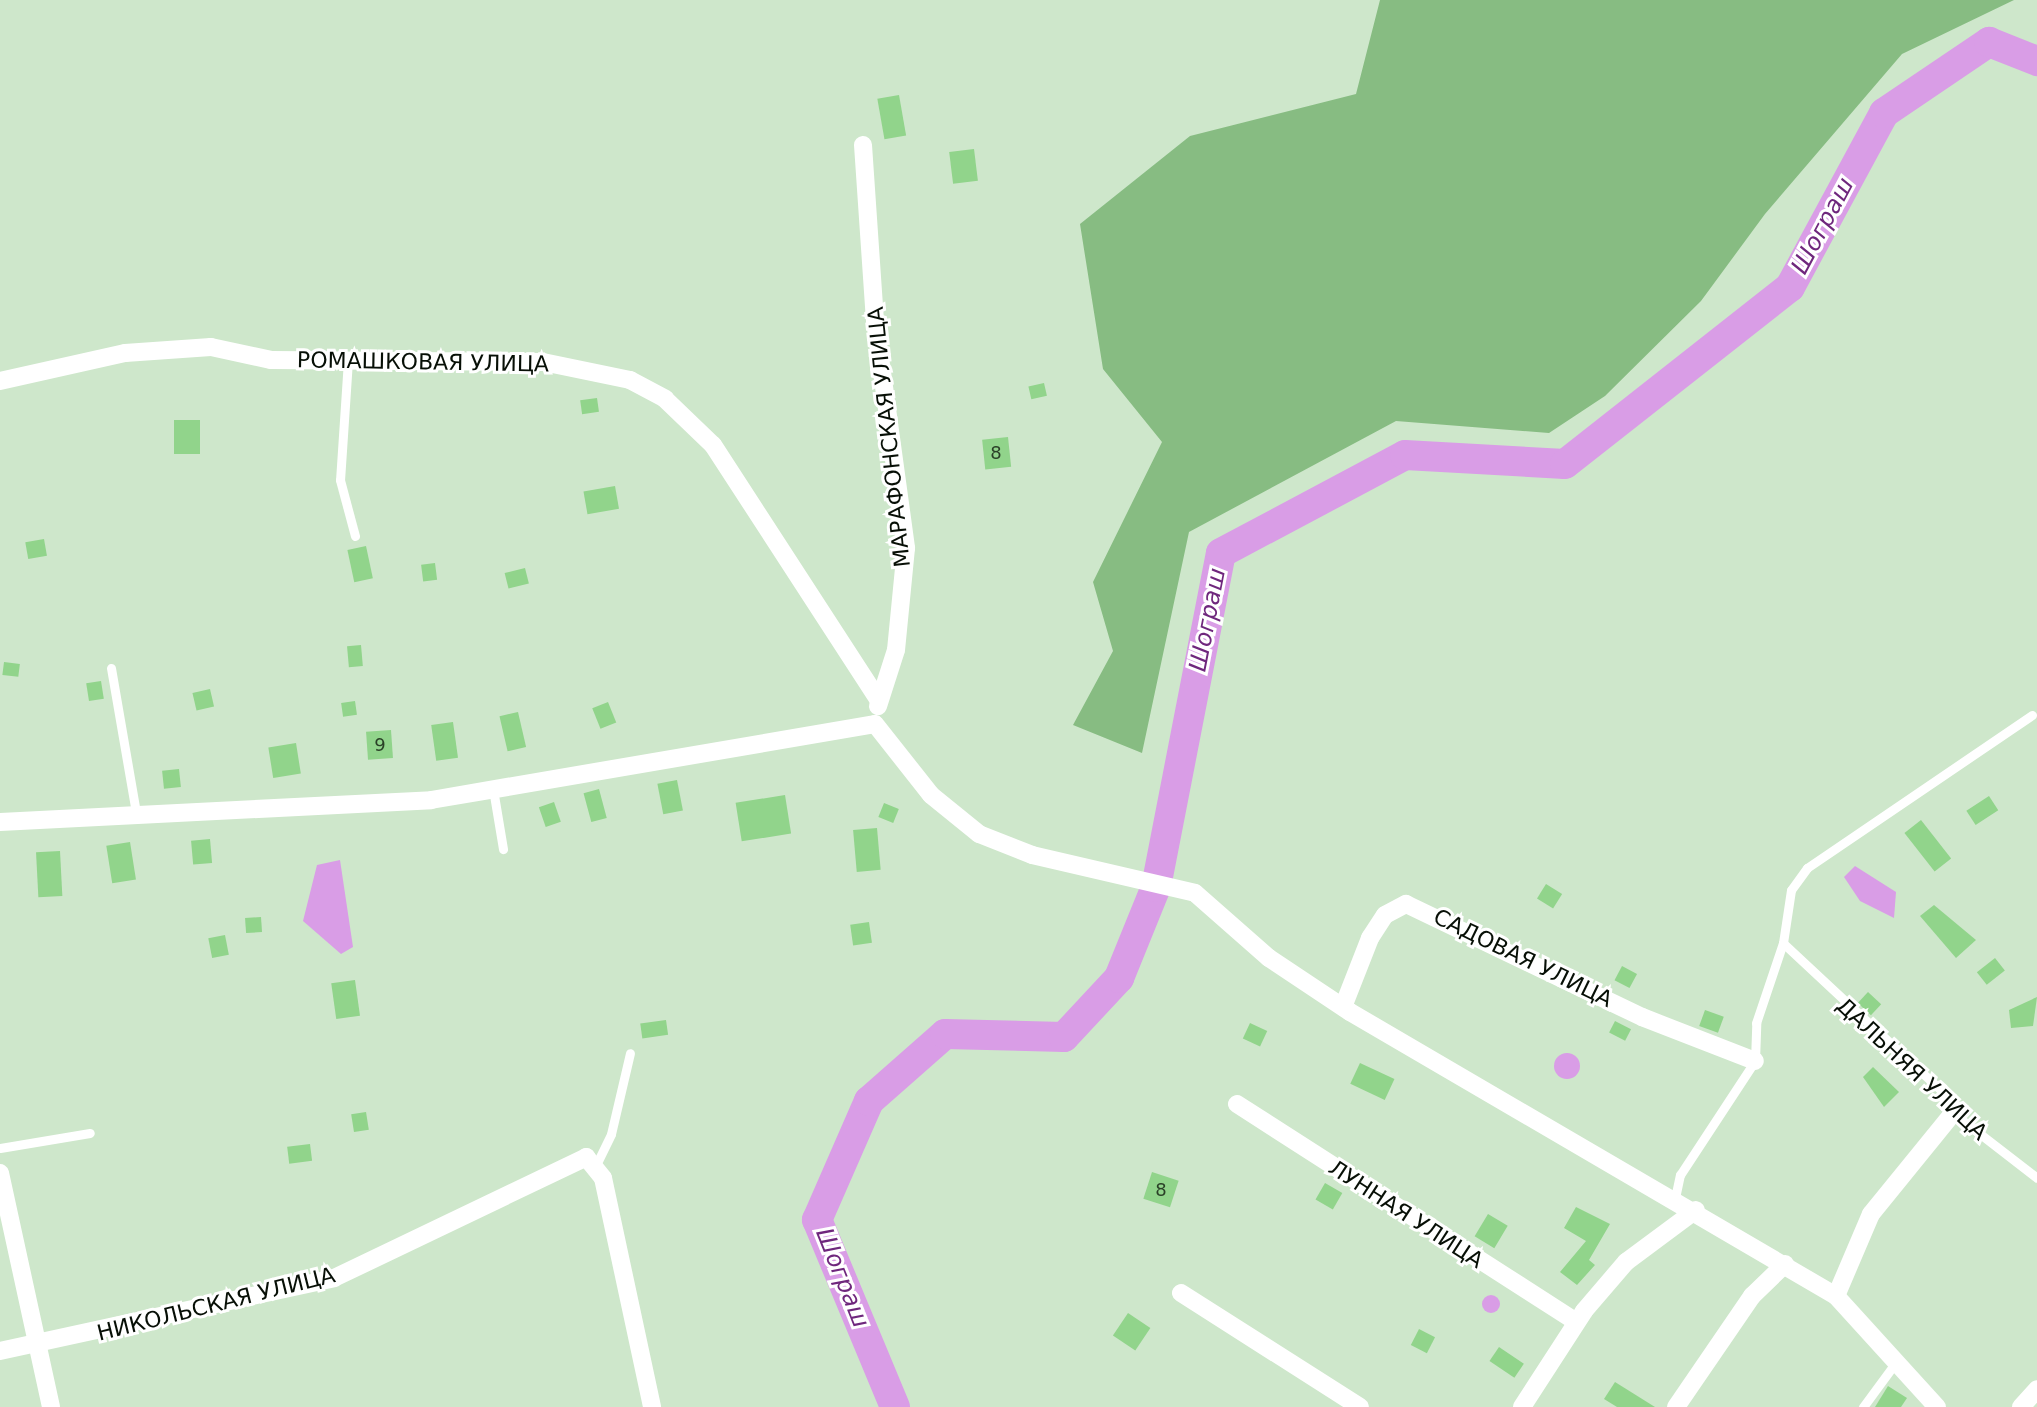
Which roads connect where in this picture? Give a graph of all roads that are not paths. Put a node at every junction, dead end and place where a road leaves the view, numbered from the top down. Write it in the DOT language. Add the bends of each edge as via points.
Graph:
graph roads {
  1 [pos="863,145"];
  2 [pos="348,360"];
  3 [pos="0,381"];
  4 [pos="355,536"];
  5 [pos="111,668"];
  6 [pos="879,701"];
  7 [pos="2032,715"];
  8 [pos="875,724"];
  9 [pos="493,789"];
  10 [pos="136,813"];
  11 [pos="0,822"];
  12 [pos="503,849"];
  13 [pos="1783,943"];
  14 [pos="1343,1007"];
  15 [pos="630,1053"];
  16 [pos="1755,1061"];
  17 [pos="1237,1104"];
  18 [pos="1953,1113"];
  19 [pos="90,1133"];
  20 [pos="0,1148"];
  21 [pos="596,1165"];
  22 [pos="0,1173"];
  23 [pos="2037,1178"];
  24 [pos="1675,1198"];
  25 [pos="1696,1210"];
  26 [pos="1785,1264"];
  27 [pos="1181,1293"];
  28 [pos="1836,1296"];
  29 [pos="1576,1322"];
  30 [pos="38,1346"];
  31 [pos="0,1351"];
  32 [pos="1896,1362"];
  33 [pos="2037,1389"];
  34 [pos="645,1405"];
  35 [pos="51,1407"];
  36 [pos="1360,1407"];
  37 [pos="1522,1407"];
  38 [pos="1676,1407"];
  39 [pos="1863,1407"];
  40 [pos="1937,1407"];
  41 [pos="2021,1407"];
  1 -- 6 [label="street, МАРАФОНСКАЯ УЛИЦА" via="875,321 906,548 901,618"];
  2 -- 3 [label="street, РОМАШКОВАЯ УЛИЦА" via="178,348"];
  2 -- 4 [label="lane" via="340,480"];
  2 -- 6 [label="street, РОМАШКОВАЯ УЛИЦА" via="543,362 630,380 665,399 737,478"];
  5 -- 10 [label="lane"];
  6 -- 8 [label="street, МАРАФОНСКАЯ УЛИЦА"];
  7 -- 13 [label="lane" via="1807,868 1791,890"];
  8 -- 9 [label="street"];
  8 -- 14 [label="street" via="931,795 979,834 1032,855 1172,882"];
  9 -- 10 [label="street" via="431,800"];
  9 -- 12 [label="lane"];
  10 -- 11 [label="street"];
  13 -- 16 [label="lane" via="1756,1023"];
  13 -- 18 [label="lane, ДАЛЬНЯЯ УЛИЦА" via="1944,1093"];
  14 -- 16 [label="street, САДОВАЯ УЛИЦА" via="1370,938 1385,915 1406,904 1642,1017"];
  14 -- 24 [label="street"];
  15 -- 21 [label="lane" via="611,1134"];
  16 -- 24 [label="lane" via="1680,1175"];
  17 -- 29 [label="street, ЛУННАЯ УЛИЦА"];
  18 -- 23 [label="lane, ДАЛЬНЯЯ УЛИЦА"];
  18 -- 28 [label="street" via="1871,1214"];
  19 -- 20 [label="lane"];
  21 -- 30 [label="street, НИКОЛЬСКАЯ УЛИЦА" via="575,1159 334,1278"];
  21 -- 34 [label="street"];
  22 -- 30 [label="street"];
  24 -- 25 [label="street"];
  25 -- 26 [label="street"];
  25 -- 29 [label="street" via="1626,1262"];
  26 -- 28 [label="street"];
  26 -- 38 [label="street" via="1752,1296"];
  27 -- 36 [label="street"];
  28 -- 32 [label="street"];
  29 -- 37 [label="street"];
  30 -- 31 [label="street, НИКОЛЬСКАЯ УЛИЦА"];
  30 -- 35 [label="street"];
  32 -- 39 [label="lane"];
  32 -- 40 [label="street"];
  33 -- 41 [label="street"];
}
